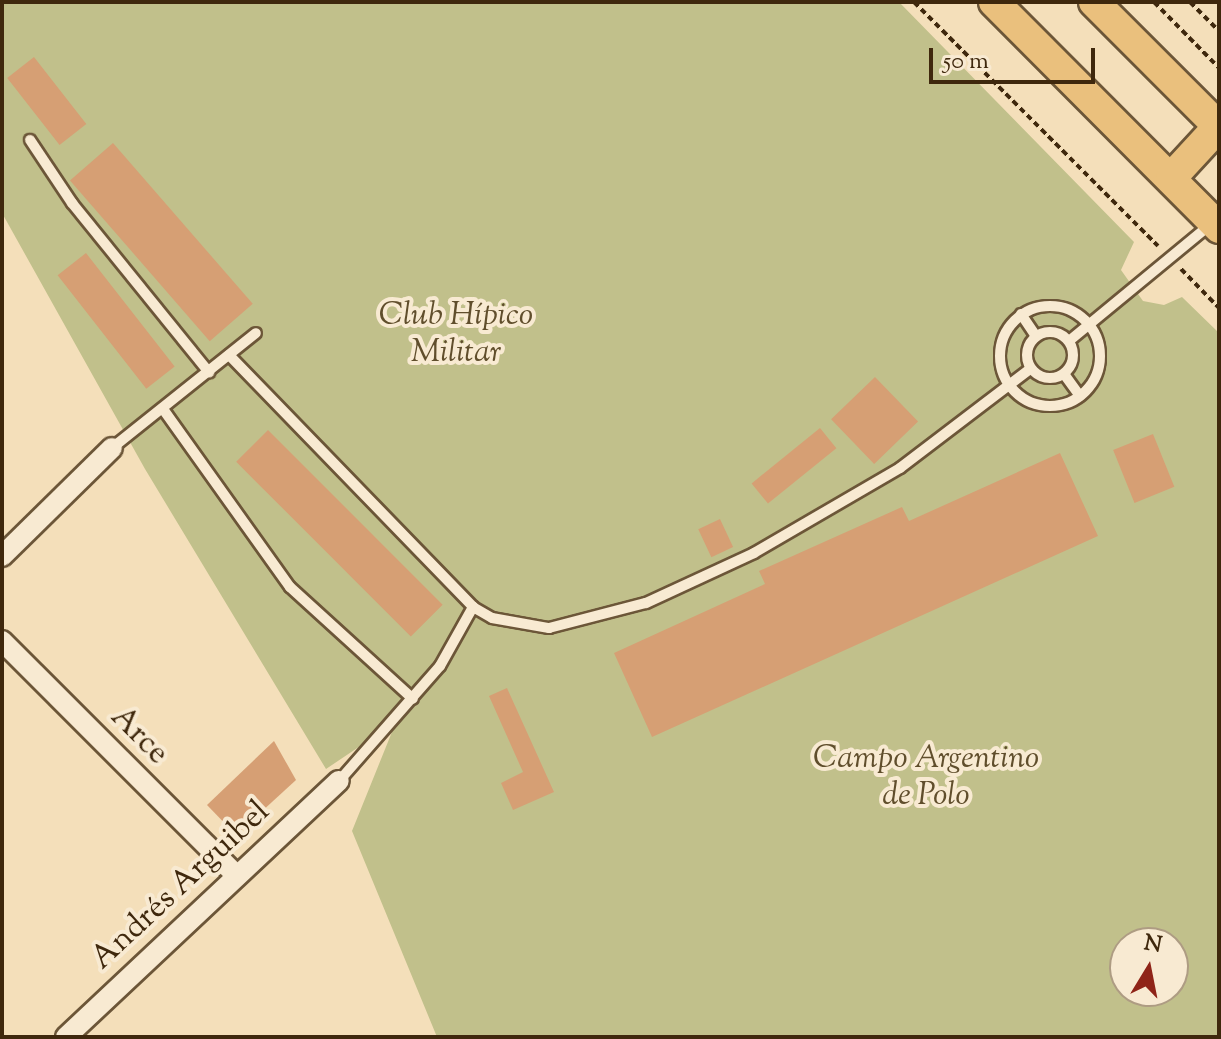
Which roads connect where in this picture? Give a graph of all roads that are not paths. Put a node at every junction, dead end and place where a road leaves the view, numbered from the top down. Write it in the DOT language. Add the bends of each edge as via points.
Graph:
graph roads {
  1 [pos="994,2"];
  2 [pos="1094,2"];
  3 [pos="1219,127"];
  4 [pos="30,140"];
  5 [pos="1171,178"];
  6 [pos="1216,225"];
  7 [pos="1021,314"];
  8 [pos="1090,325"];
  9 [pos="256,333"];
  10 [pos="1036,336"];
  11 [pos="1069,341"];
  12 [pos="229,355"];
  13 [pos="1030,369"];
  14 [pos="209,372"];
  15 [pos="1064,374"];
  16 [pos="1008,384"];
  17 [pos="1080,396"];
  18 [pos="163,409"];
  19 [pos="112,448"];
  20 [pos="2,556"];
  21 [pos="473,607"];
  22 [pos="2,641"];
  23 [pos="413,699"];
  24 [pos="339,781"];
  25 [pos="234,873"];
  26 [pos="66,1037"];
  1 -- 5 [label="main road"];
  2 -- 3 [label="main road"];
  3 -- 5 [label="main road"];
  4 -- 14 [label="lane" via="72,203"];
  5 -- 6 [label="main road"];
  6 -- 8 [label="lane"];
  7 -- 8 [label="lane" via="1057,306"];
  7 -- 10 [label="lane"];
  7 -- 16 [label="lane" via="1000,354"];
  8 -- 11 [label="lane"];
  8 -- 17 [label="lane" via="1098,338 1099,370"];
  9 -- 12 [label="lane"];
  10 -- 11 [label="lane" via="1047,331"];
  10 -- 13 [label="lane" via="1026,357"];
  11 -- 15 [label="lane" via="1072,365"];
  12 -- 14 [label="lane"];
  12 -- 21 [label="lane"];
  13 -- 15 [label="lane" via="1052,379"];
  13 -- 16 [label="lane"];
  14 -- 18 [label="lane"];
  15 -- 17 [label="lane"];
  16 -- 17 [label="lane" via="1019,396 1050,406"];
  16 -- 21 [label="lane" via="900,468 831,511 646,603 549,628 492,618"];
  18 -- 19 [label="lane"];
  18 -- 23 [label="lane" via="290,587"];
  19 -- 20 [label="street"];
  21 -- 23 [label="lane"];
  22 -- 25 [label="street, Arce"];
  23 -- 24 [label="lane"];
  24 -- 25 [label="street, Andrés Arguibel"];
  25 -- 26 [label="street, Andrés Arguibel"];
}
